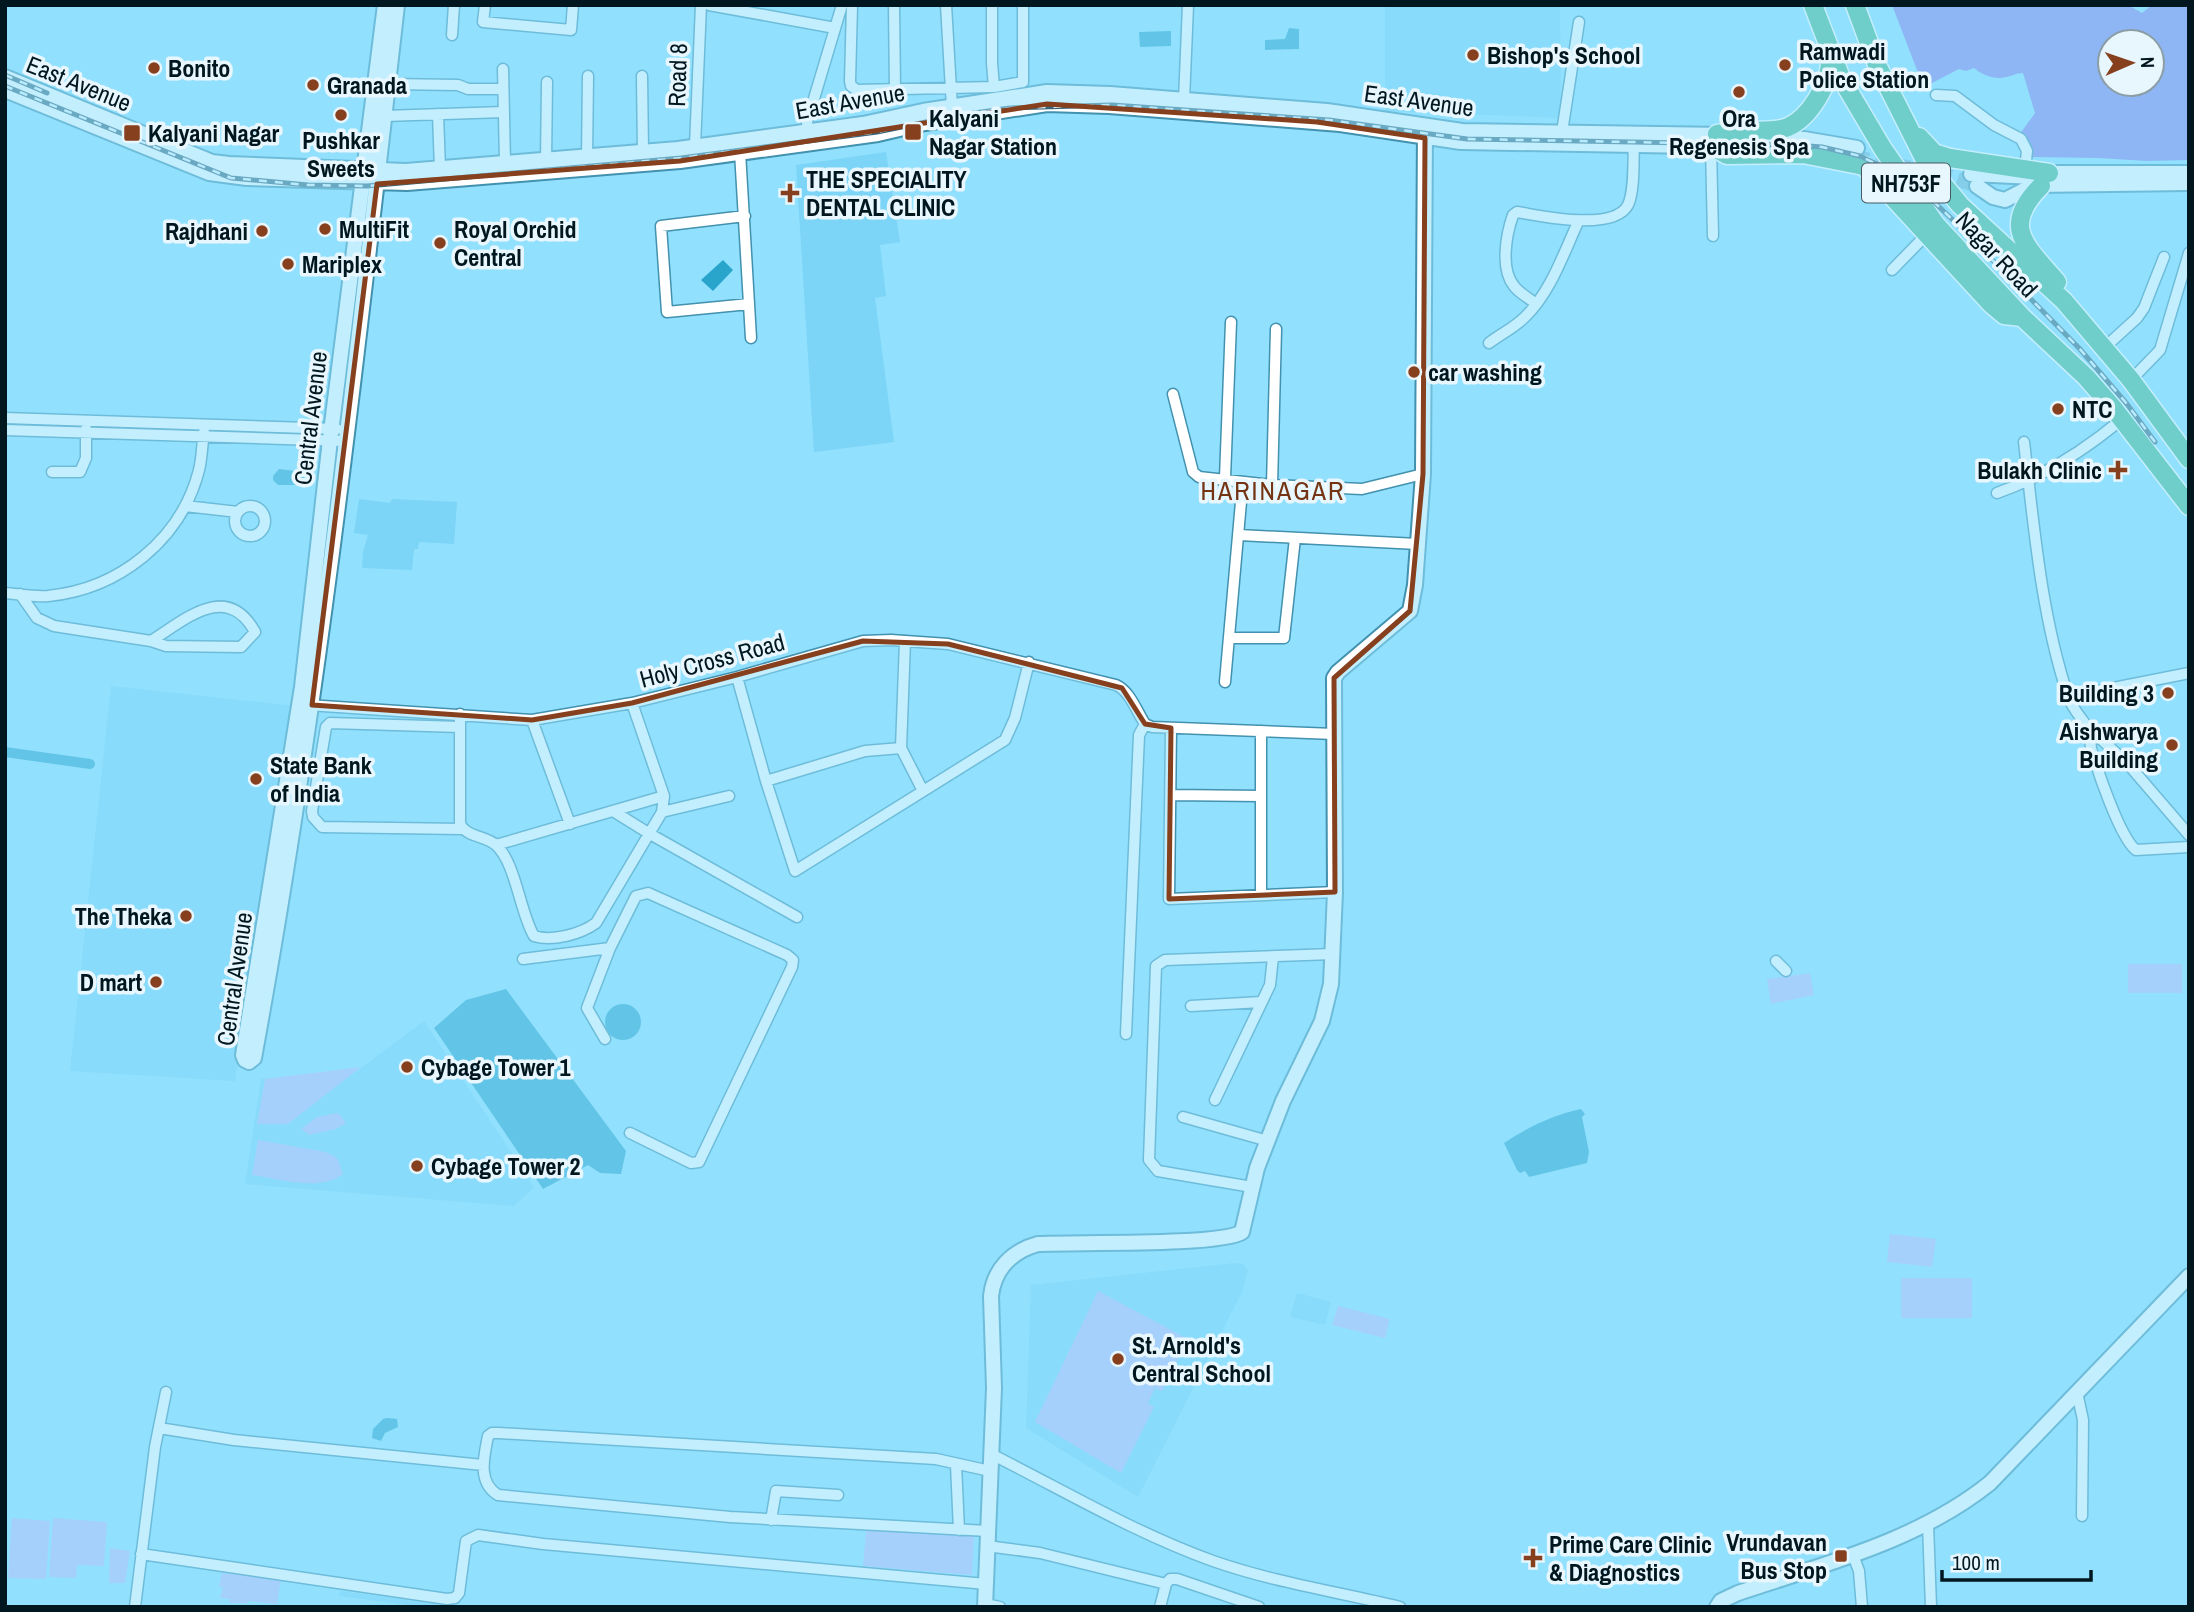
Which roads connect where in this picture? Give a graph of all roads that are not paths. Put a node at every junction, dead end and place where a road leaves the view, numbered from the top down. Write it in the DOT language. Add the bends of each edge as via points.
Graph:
graph roads {
  1 [pos="385,5"];
  2 [pos="397,5"];
  3 [pos="454,5"];
  4 [pos="485,5"];
  5 [pos="573,5"];
  6 [pos="701,5"];
  7 [pos="709,5"];
  8 [pos="842,5"];
  9 [pos="852,5"];
  10 [pos="894,5"];
  11 [pos="946,5"];
  12 [pos="992,5"];
  13 [pos="1023,5"];
  14 [pos="1188,5"];
  15 [pos="1813,5"];
  16 [pos="1855,5"];
  17 [pos="1579,22"];
  18 [pos="835,28"];
  19 [pos="452,35"];
  20 [pos="1830,52"];
  21 [pos="503,68"];
  22 [pos="588,76"];
  23 [pos="642,76"];
  24 [pos="5,78"];
  25 [pos="547,82"];
  26 [pos="388,84"];
  27 [pos="994,87"];
  28 [pos="503,89"];
  29 [pos="950,89"];
  30 [pos="5,90"];
  31 [pos="895,90"];
  32 [pos="1936,95"];
  33 [pos="1184,100"];
  34 [pos="504,112"];
  35 [pos="953,113"];
  36 [pos="438,114"];
  37 [pos="1901,115"];
  38 [pos="384,116"];
  39 [pos="1425,132"];
  40 [pos="1562,132"];
  41 [pos="808,138"];
  42 [pos="1713,138"];
  43 [pos="1634,140"];
  44 [pos="695,146"];
  45 [pos="643,152"];
  46 [pos="740,152"];
  47 [pos="1856,152"];
  48 [pos="587,157"];
  49 [pos="546,160"];
  50 [pos="505,163"];
  51 [pos="440,169"];
  52 [pos="2025,169"];
  53 [pos="2189,173"];
  54 [pos="371,177"];
  55 [pos="2045,179"];
  56 [pos="2189,183"];
  57 [pos="745,216"];
  58 [pos="1579,220"];
  59 [pos="1932,229"];
  60 [pos="1713,236"];
  61 [pos="2189,253"];
  62 [pos="2164,257"];
  63 [pos="1892,270"];
  64 [pos="749,304"];
  65 [pos="1536,304"];
  66 [pos="2071,309"];
  67 [pos="1231,322"];
  68 [pos="1276,330"];
  69 [pos="751,338"];
  70 [pos="1489,342"];
  71 [pos="2104,348"];
  72 [pos="2131,380"];
  73 [pos="1173,394"];
  74 [pos="5,418"];
  75 [pos="2122,419"];
  76 [pos="86,421"];
  77 [pos="205,425"];
  78 [pos="5,430"];
  79 [pos="86,433"];
  80 [pos="330,434"];
  81 [pos="347,435"];
  82 [pos="203,437"];
  83 [pos="2024,442"];
  84 [pos="2189,459"];
  85 [pos="52,472"];
  86 [pos="1423,474"];
  87 [pos="1225,478"];
  88 [pos="2029,482"];
  89 [pos="1272,485"];
  90 [pos="1997,493"];
  91 [pos="1241,502"];
  92 [pos="185,506"];
  93 [pos="2189,506"];
  94 [pos="238,512"];
  95 [pos="1240,535"];
  96 [pos="1295,538"];
  97 [pos="1418,544"];
  98 [pos="5,593"];
  99 [pos="20,594"];
  100 [pos="1230,638"];
  101 [pos="151,640"];
  102 [pos="905,641"];
  103 [pos="1029,662"];
  104 [pos="2189,673"];
  105 [pos="737,677"];
  106 [pos="1225,682"];
  107 [pos="2068,697"];
  108 [pos="632,703"];
  109 [pos="306,705"];
  110 [pos="460,714"];
  111 [pos="532,720"];
  112 [pos="1145,724"];
  113 [pos="460,727"];
  114 [pos="1171,728"];
  115 [pos="2090,729"];
  116 [pos="1261,731"];
  117 [pos="1335,734"];
  118 [pos="901,748"];
  119 [pos="766,781"];
  120 [pos="923,791"];
  121 [pos="1171,795"];
  122 [pos="663,796"];
  123 [pos="729,796"];
  124 [pos="1261,796"];
  125 [pos="613,811"];
  126 [pos="662,812"];
  127 [pos="570,824"];
  128 [pos="463,829"];
  129 [pos="650,834"];
  130 [pos="2189,835"];
  131 [pos="496,845"];
  132 [pos="2189,847"];
  133 [pos="1335,892"];
  134 [pos="1261,895"];
  135 [pos="797,917"];
  136 [pos="268,941"];
  137 [pos="610,948"];
  138 [pos="1333,954"];
  139 [pos="1273,957"];
  140 [pos="523,959"];
  141 [pos="1776,961"];
  142 [pos="1786,971"];
  143 [pos="1261,1002"];
  144 [pos="1191,1006"];
  145 [pos="1126,1034"];
  146 [pos="606,1039"];
  147 [pos="1215,1100"];
  148 [pos="1183,1117"];
  149 [pos="630,1133"];
  150 [pos="1268,1141"];
  151 [pos="1252,1187"];
  152 [pos="2189,1276"];
  153 [pos="166,1392"];
  154 [pos="2077,1392"];
  155 [pos="159,1428"];
  156 [pos="991,1454"];
  157 [pos="483,1465"];
  158 [pos="956,1465"];
  159 [pos="990,1471"];
  160 [pos="838,1495"];
  161 [pos="2082,1516"];
  162 [pos="771,1520"];
  163 [pos="1928,1524"];
  164 [pos="959,1530"];
  165 [pos="988,1538"];
  166 [pos="141,1555"];
  167 [pos="1853,1555"];
  168 [pos="986,1584"];
  169 [pos="1166,1584"];
  170 [pos="990,1606"];
  171 [pos="135,1607"];
  172 [pos="1160,1607"];
  173 [pos="1259,1607"];
  174 [pos="1401,1607"];
  175 [pos="1717,1607"];
  176 [pos="1862,1607"];
  177 [pos="1931,1607"];
  1 -- 54 [label="street, Central Avenue"];
  2 -- 26 [label="street, Central Avenue"];
  3 -- 19 [label="street"];
  4 -- 5 [label="street" via="483,22 570,30"];
  6 -- 44 [label="street, Road 8"];
  7 -- 18 [label="street"];
  8 -- 18 [label="street"];
  9 -- 31 [label="street" via="851,86"];
  10 -- 31 [label="street"];
  11 -- 29 [label="street"];
  12 -- 27 [label="street"];
  13 -- 27 [label="street" via="1023,82"];
  14 -- 33 [label="street"];
  15 -- 20 [label="highway, Nagar Road / NH753F"];
  16 -- 37 [label="highway, Nagar Road / NH753F"];
  17 -- 40 [label="street"];
  18 -- 41 [label="street" via="807,122"];
  20 -- 42 [label="highway" via="1828,80 1807,114 1793,126 1736,130"];
  20 -- 59 [label="highway, Nagar Road / NH753F" via="1841,79"];
  21 -- 28 [label="street"];
  22 -- 48 [label="street"];
  23 -- 45 [label="street"];
  24 -- 54 [label="street, East Avenue" via="212,162"];
  25 -- 49 [label="street"];
  26 -- 28 [label="street"];
  26 -- 38 [label="street, Central Avenue"];
  27 -- 29 [label="street"];
  28 -- 34 [label="street"];
  29 -- 31 [label="street"];
  29 -- 35 [label="street"];
  30 -- 54 [label="street, East Avenue" via="209,173 247,178"];
  32 -- 52 [label="street" via="1955,96 2021,139 2027,151"];
  33 -- 35 [label="street, East Avenue" via="1047,92"];
  33 -- 39 [label="street, East Avenue" via="1342,112"];
  34 -- 36 [label="street"];
  34 -- 50 [label="street"];
  35 -- 39 [label="street, East Avenue" via="1073,104"];
  35 -- 41 [label="street, East Avenue" via="878,134"];
  36 -- 38 [label="street"];
  36 -- 51 [label="street"];
  37 -- 52 [label="highway" via="1927,147 1941,156"];
  37 -- 66 [label="highway, Nagar Road / NH753F" via="1928,166 1960,205"];
  38 -- 54 [label="street, Central Avenue"];
  39 -- 40 [label="street, East Avenue"];
  39 -- 43 [label="street, East Avenue" via="1471,143"];
  39 -- 86 [label="street"];
  40 -- 43 [label="street, East Avenue"];
  41 -- 44 [label="street, East Avenue"];
  41 -- 46 [label="street, East Avenue"];
  42 -- 43 [label="street, East Avenue"];
  42 -- 47 [label="street, East Avenue"];
  42 -- 59 [label="highway" via="1727,155 1803,154 1864,166"];
  42 -- 60 [label="street"];
  43 -- 58 [label="street" via="1627,207 1611,217"];
  44 -- 45 [label="street, East Avenue"];
  45 -- 48 [label="street, East Avenue"];
  46 -- 54 [label="street, East Avenue" via="407,183"];
  46 -- 57 [label="street"];
  48 -- 49 [label="street, East Avenue"];
  49 -- 50 [label="street, East Avenue"];
  50 -- 51 [label="street, East Avenue"];
  51 -- 54 [label="street, East Avenue"];
  52 -- 55 [label="highway"];
  53 -- 55 [label="street"];
  54 -- 80 [label="street, Central Avenue"];
  54 -- 81 [label="street, Central Avenue"];
  55 -- 55 [label="street" via="2035,177 1974,180 1993,197 2005,200"];
  55 -- 56 [label="street"];
  55 -- 66 [label="highway" via="2020,212 2022,237 2060,286"];
  57 -- 64 [label="street"];
  57 -- 64 [label="street" via="662,226 667,312"];
  58 -- 65 [label="street"];
  58 -- 65 [label="street" via="1513,215 1506,272 1514,287"];
  59 -- 63 [label="street"];
  59 -- 75 [label="highway, Nagar Road" via="2004,315 2022,317 2086,377"];
  61 -- 72 [label="street" via="2160,350"];
  62 -- 71 [label="street" via="2144,308"];
  64 -- 69 [label="street"];
  65 -- 70 [label="street"];
  66 -- 71 [label="highway, Nagar Road / NH753F"];
  67 -- 87 [label="street"];
  68 -- 89 [label="street"];
  71 -- 72 [label="highway, Nagar Road / NH753F"];
  72 -- 84 [label="highway, Nagar Road / NH753F"];
  73 -- 87 [label="street" via="1195,475"];
  74 -- 76 [label="street"];
  75 -- 88 [label="street"];
  75 -- 93 [label="highway, Nagar Road"];
  76 -- 77 [label="street"];
  76 -- 79 [label="street"];
  77 -- 80 [label="street"];
  77 -- 82 [label="street"];
  78 -- 79 [label="street"];
  79 -- 82 [label="street"];
  79 -- 85 [label="street" via="86,458 80,472"];
  80 -- 81 [label="street"];
  80 -- 82 [label="street"];
  80 -- 109 [label="street, Central Avenue"];
  81 -- 109 [label="street, Central Avenue"];
  82 -- 92 [label="street" via="199,468"];
  83 -- 88 [label="street"];
  86 -- 89 [label="street" via="1362,489"];
  86 -- 97 [label="street"];
  87 -- 89 [label="street"];
  88 -- 90 [label="street"];
  88 -- 107 [label="street" via="2043,593"];
  91 -- 95 [label="street"];
  92 -- 94 [label="street"];
  92 -- 99 [label="street" via="159,544 102,584 46,596"];
  95 -- 96 [label="street"];
  95 -- 100 [label="street"];
  96 -- 97 [label="street"];
  96 -- 100 [label="street" via="1284,638"];
  97 -- 117 [label="street" via="1410,611 1334,678"];
  98 -- 99 [label="street"];
  99 -- 101 [label="street" via="37,618 54,626"];
  100 -- 106 [label="street"];
  101 -- 101 [label="street" via="166,646 242,648 255,632 230,606 210,607"];
  102 -- 103 [label="street, Holy Cross Road" via="948,644"];
  102 -- 105 [label="street, Holy Cross Road" via="863,641"];
  102 -- 118 [label="street"];
  103 -- 112 [label="street, Holy Cross Road" via="1122,688"];
  103 -- 120 [label="street" via="1005,740"];
  104 -- 107 [label="street"];
  105 -- 108 [label="street, Holy Cross Road"];
  105 -- 119 [label="street"];
  107 -- 115 [label="street"];
  108 -- 111 [label="street, Holy Cross Road"];
  108 -- 122 [label="street"];
  109 -- 110 [label="street, Holy Cross Road"];
  109 -- 136 [label="street, Central Avenue"];
  110 -- 111 [label="street, Holy Cross Road"];
  110 -- 113 [label="street"];
  111 -- 127 [label="street"];
  112 -- 114 [label="street"];
  112 -- 145 [label="street" via="1139,735"];
  113 -- 128 [label="street"];
  113 -- 128 [label="street" via="330,723 312,811 322,827"];
  114 -- 116 [label="street"];
  114 -- 121 [label="street"];
  115 -- 130 [label="street" via="2128,764"];
  115 -- 132 [label="street" via="2091,746 2129,845 2136,850"];
  116 -- 117 [label="street"];
  116 -- 124 [label="street"];
  117 -- 133 [label="street"];
  118 -- 119 [label="street" via="865,751"];
  118 -- 120 [label="street"];
  119 -- 120 [label="street" via="795,871"];
  121 -- 124 [label="street"];
  121 -- 134 [label="street" via="1169,899"];
  122 -- 125 [label="street"];
  122 -- 126 [label="street"];
  123 -- 126 [label="street"];
  124 -- 134 [label="street"];
  125 -- 127 [label="street"];
  125 -- 129 [label="street"];
  126 -- 129 [label="street"];
  127 -- 131 [label="street"];
  128 -- 131 [label="street"];
  129 -- 131 [label="street" via="596,923 548,939 534,936 530,929"];
  129 -- 135 [label="street"];
  133 -- 134 [label="street"];
  133 -- 138 [label="street"];
  136 -- 136 [label="street, Central Avenue" via="254,1058 247,1062 243,1055"];
  137 -- 140 [label="street"];
  137 -- 146 [label="street" via="587,1008"];
  137 -- 149 [label="street" via="636,896 649,893 793,960 699,1162 691,1163"];
  138 -- 139 [label="street"];
  138 -- 150 [label="street" via="1322,1021"];
  139 -- 143 [label="street" via="1272,976"];
  139 -- 151 [label="street" via="1165,960 1156,966 1155,974 1149,1160 1158,1171"];
  141 -- 142 [label="street"];
  143 -- 144 [label="street"];
  143 -- 147 [label="street"];
  148 -- 150 [label="street"];
  150 -- 151 [label="street"];
  151 -- 156 [label="street" via="1245,1225 1237,1235 1188,1241 1038,1244 1019,1251 998,1270 991,1296"];
  152 -- 154 [label="street"];
  153 -- 155 [label="street"];
  154 -- 161 [label="street" via="2083,1420"];
  154 -- 163 [label="street" via="1990,1483"];
  155 -- 157 [label="street"];
  155 -- 166 [label="street"];
  156 -- 159 [label="street"];
  156 -- 174 [label="street" via="1132,1528 1216,1562"];
  157 -- 158 [label="street" via="492,1433 936,1459"];
  157 -- 162 [label="street" via="485,1482 498,1495"];
  158 -- 159 [label="street"];
  158 -- 164 [label="street"];
  159 -- 165 [label="street"];
  160 -- 162 [label="street" via="776,1491"];
  162 -- 164 [label="street"];
  163 -- 167 [label="street"];
  163 -- 177 [label="street"];
  164 -- 165 [label="street"];
  165 -- 168 [label="street"];
  165 -- 169 [label="street"];
  166 -- 168 [label="street" via="447,1599 458,1592 466,1541 478,1535"];
  166 -- 171 [label="street"];
  167 -- 175 [label="street" via="1738,1593"];
  167 -- 176 [label="street"];
  168 -- 170 [label="street"];
  169 -- 172 [label="street"];
  169 -- 173 [label="street" via="1177,1579"];
}
